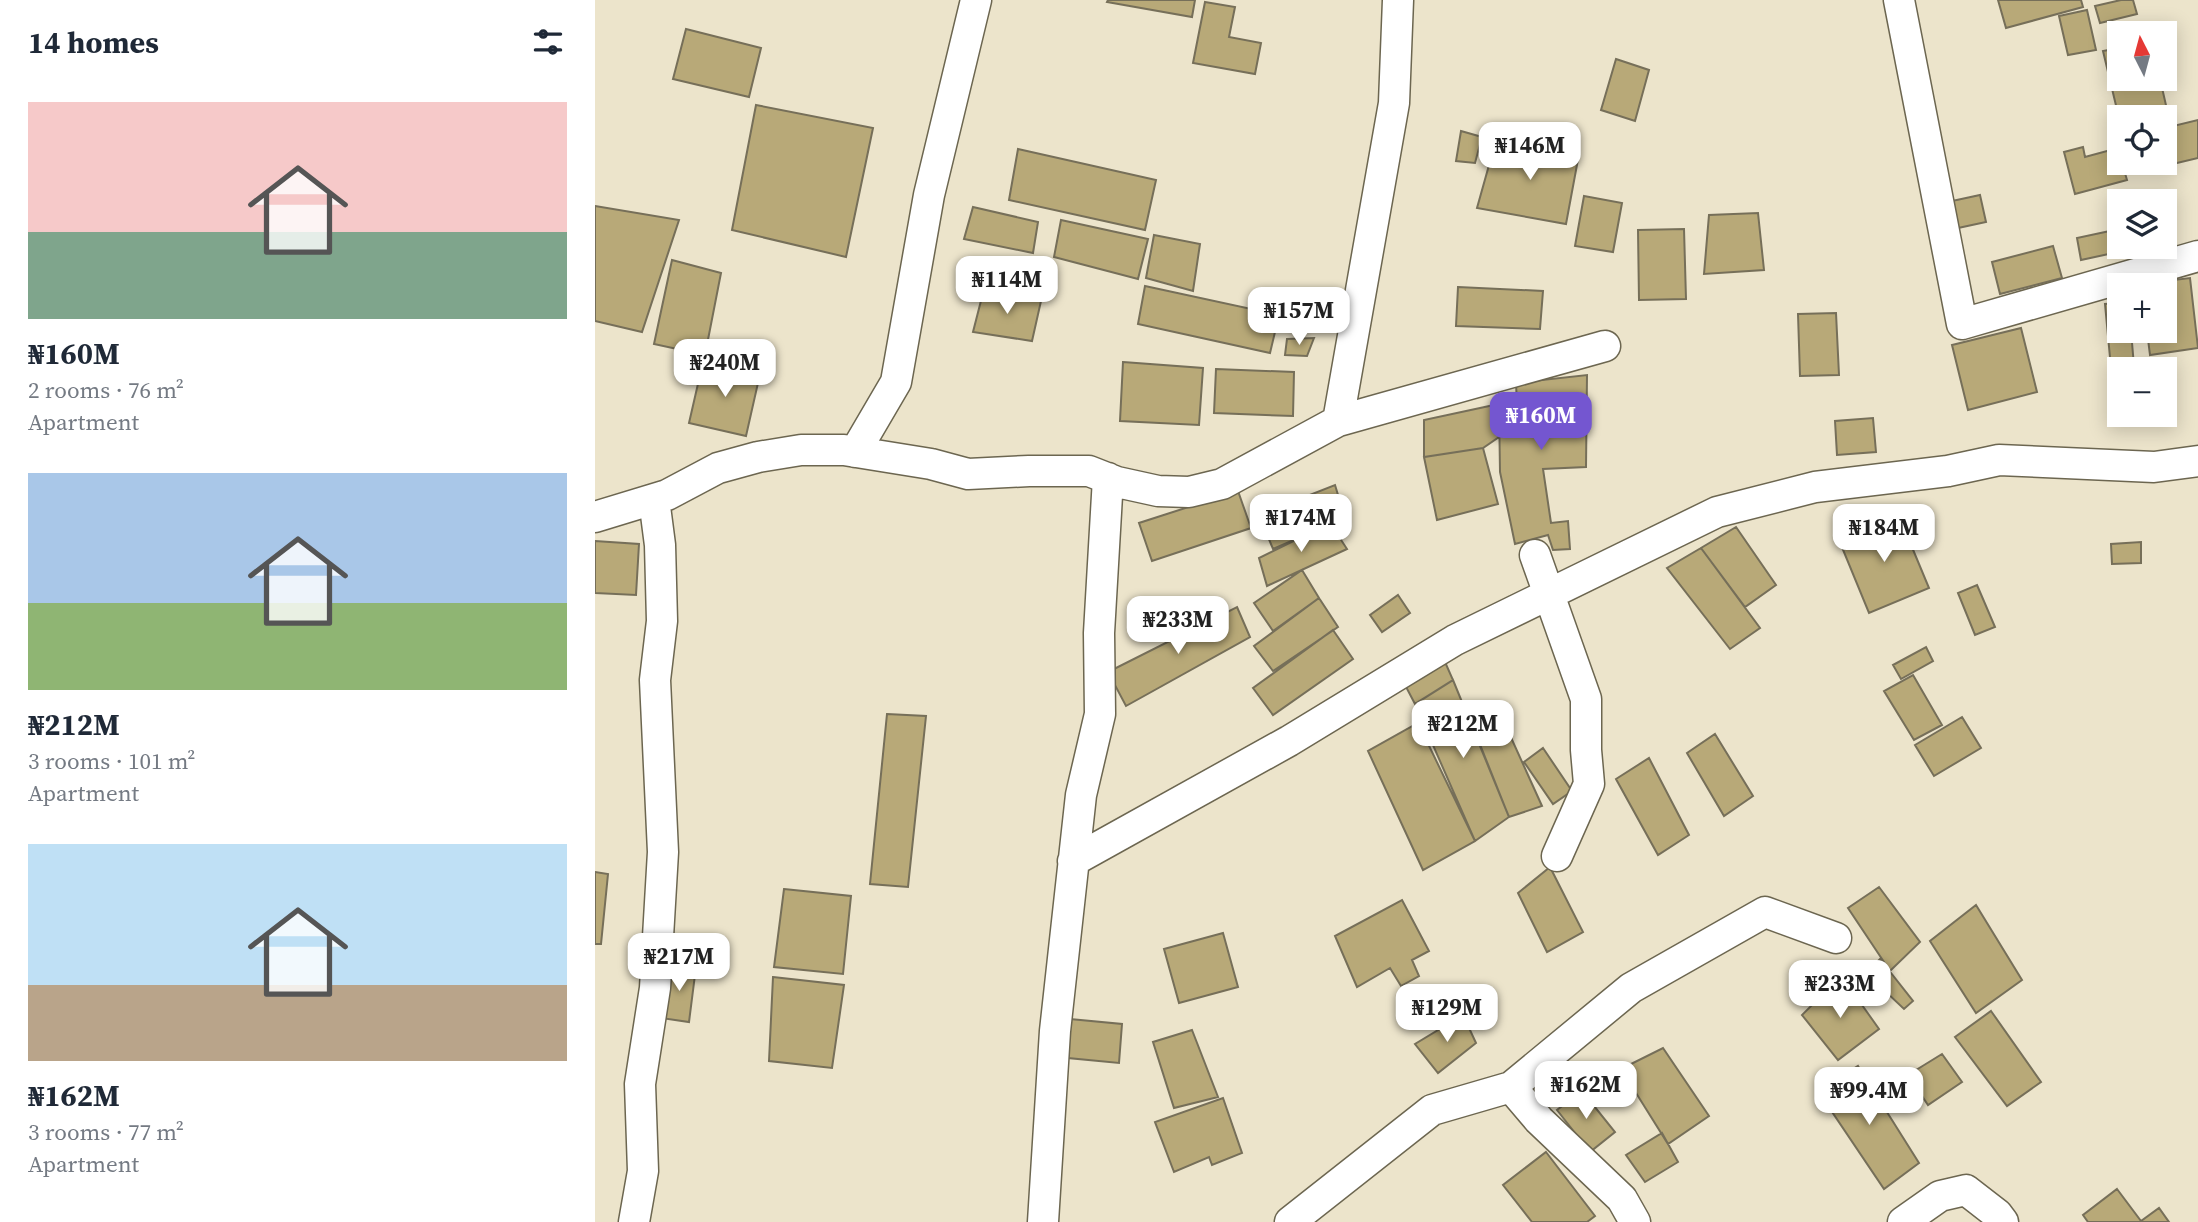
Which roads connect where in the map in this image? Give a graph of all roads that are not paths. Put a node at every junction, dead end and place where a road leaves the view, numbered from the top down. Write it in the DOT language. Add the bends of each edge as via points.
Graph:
graph roads {
  1 [pos="976,0"];
  2 [pos="1398,0"];
  3 [pos="1899,0"];
  4 [pos="2198,256"];
  5 [pos="1605,346"];
  6 [pos="1338,421"];
  7 [pos="855,452"];
  8 [pos="2198,461"];
  9 [pos="1108,478"];
  10 [pos="655,499"];
  11 [pos="595,517"];
  12 [pos="1535,555"];
  13 [pos="1548,593"];
  14 [pos="1557,856"];
  15 [pos="1073,861"];
  16 [pos="1836,938"];
  17 [pos="1511,1087"];
  18 [pos="634,1222"];
  19 [pos="1043,1222"];
  20 [pos="1290,1222"];
  21 [pos="1635,1222"];
  22 [pos="1903,1222"];
  23 [pos="2003,1222"];
  1 -- 7 [label="street" via="929,195 896,382"];
  2 -- 6 [label="street" via="1394,103"];
  3 -- 4 [label="street" via="1962,324"];
  5 -- 6 [label="street"];
  6 -- 9 [label="street" via="1222,484 1189,492 1158,491"];
  7 -- 9 [label="street" via="968,474 1089,471"];
  7 -- 10 [label="street" via="801,450 758,457 717,468"];
  8 -- 13 [label="street" via="2154,467 1999,460 1815,487 1717,512"];
  9 -- 15 [label="street" via="1099,633 1100,714 1081,795"];
  10 -- 11 [label="street"];
  10 -- 18 [label="street" via="661,557 662,621 655,680 663,852 655,988 640,1084 643,1171"];
  12 -- 13 [label="street"];
  13 -- 14 [label="street" via="1586,699 1589,784"];
  13 -- 15 [label="street" via="1455,640 1289,741"];
  15 -- 19 [label="street" via="1055,1031"];
  16 -- 17 [label="street" via="1765,912 1631,988"];
  17 -- 20 [label="street" via="1432,1110"];
  17 -- 21 [label="street" via="1622,1199"];
  22 -- 23 [label="street" via="1940,1196 1966,1189"];
}
